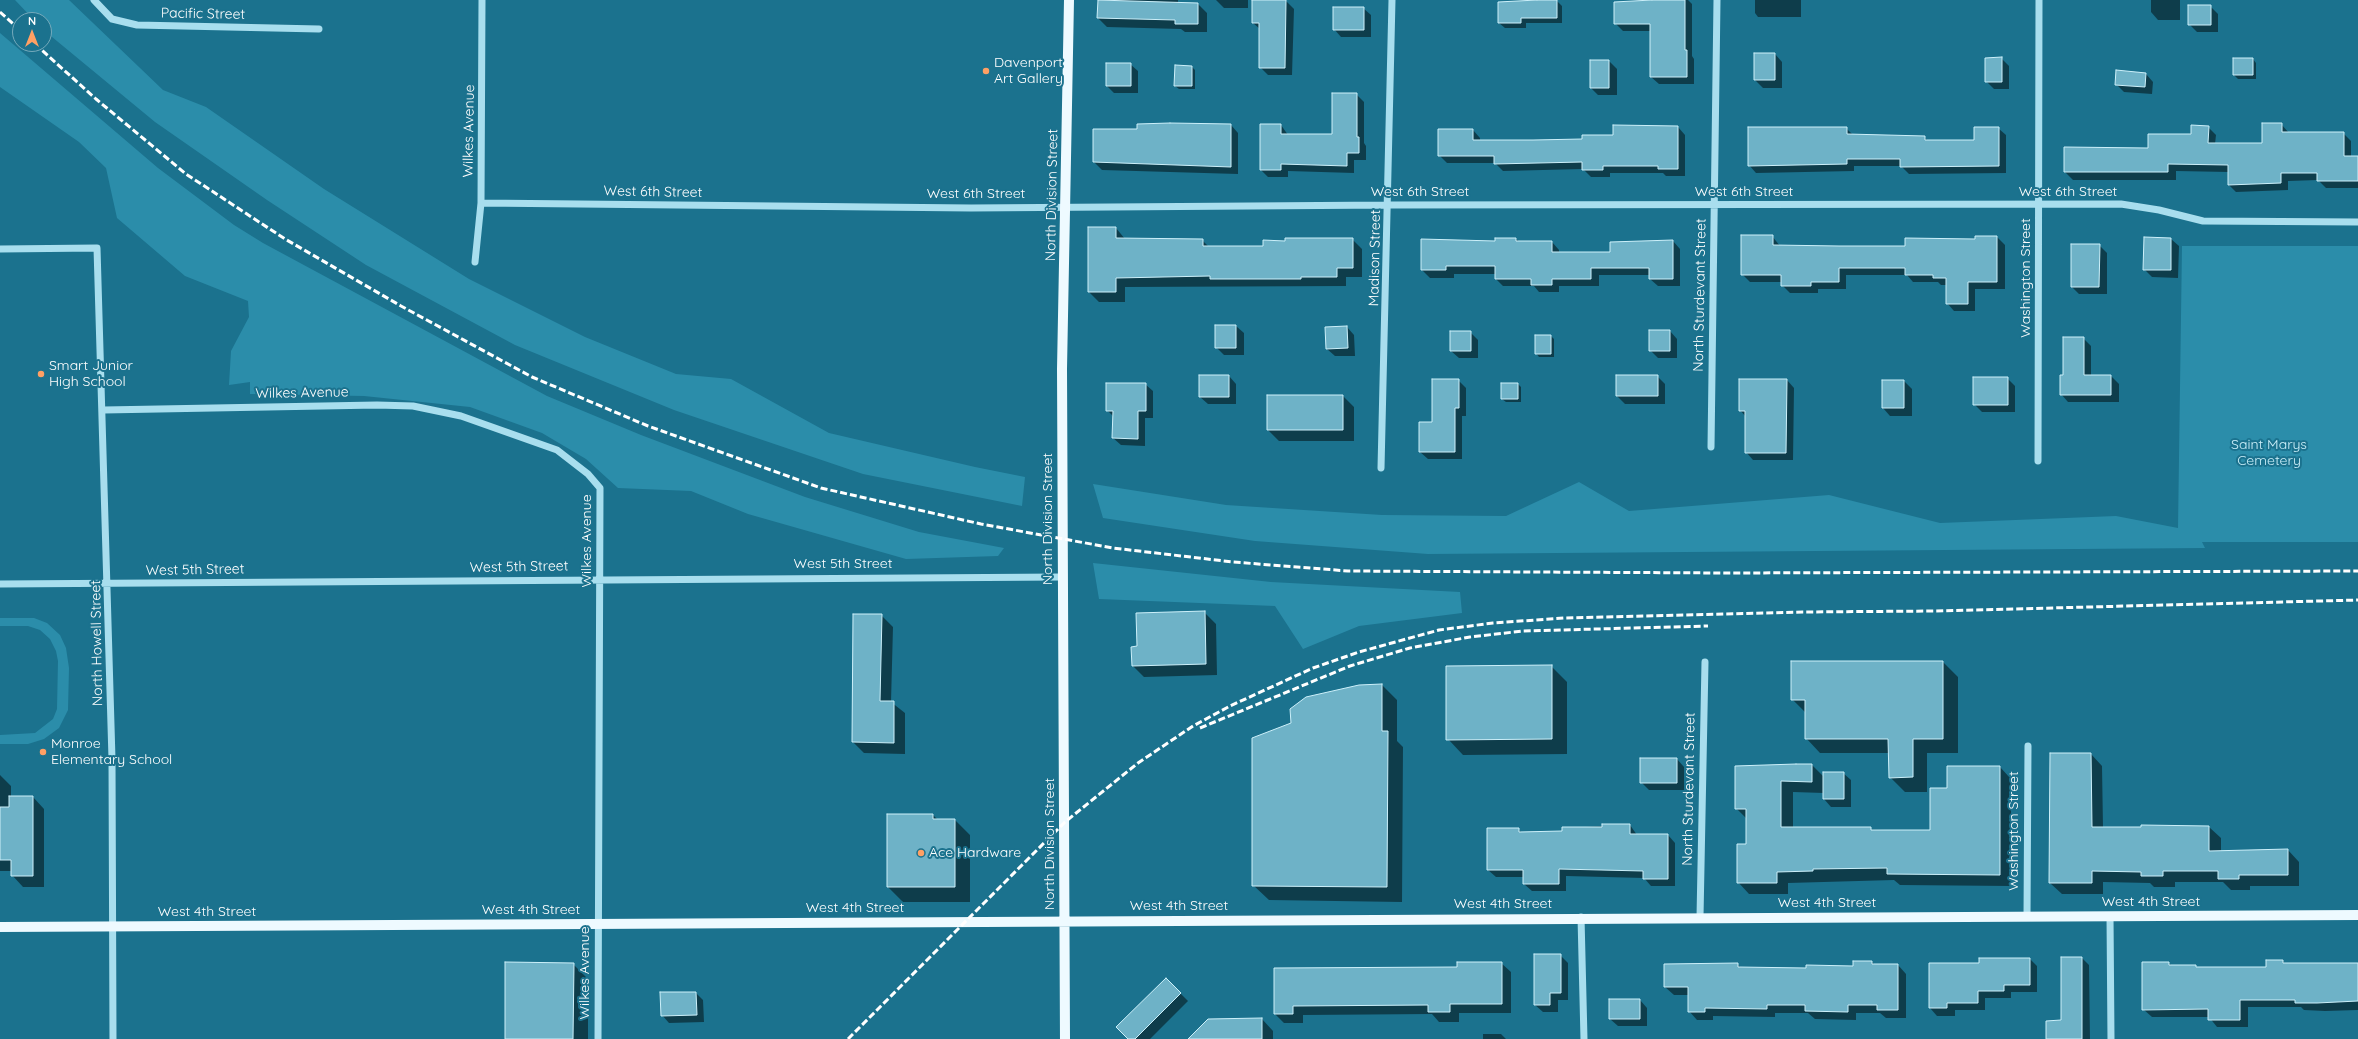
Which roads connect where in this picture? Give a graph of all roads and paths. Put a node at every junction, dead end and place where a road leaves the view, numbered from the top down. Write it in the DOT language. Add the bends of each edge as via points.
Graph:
graph roads {
  1 [pos="94,0"];
  2 [pos="482,0"];
  3 [pos="1069,0"];
  4 [pos="1392,0"];
  5 [pos="1717,0"];
  6 [pos="2039,0"];
  7 [pos="319,29"];
  8 [pos="481,203"];
  9 [pos="1389,205"];
  10 [pos="1715,205"];
  11 [pos="2039,205"];
  12 [pos="1066,207"];
  13 [pos="2358,222"];
  14 [pos="0,249"];
  15 [pos="475,262"];
  16 [pos="104,410"];
  17 [pos="1711,447"];
  18 [pos="2038,461"];
  19 [pos="1381,468"];
  20 [pos="1062,577"];
  21 [pos="600,579"];
  22 [pos="0,584"];
  23 [pos="108,584"];
  24 [pos="1705,662"];
  25 [pos="2028,746"];
  26 [pos="2358,915"];
  27 [pos="2027,916"];
  28 [pos="2110,916"];
  29 [pos="1581,917"];
  30 [pos="1700,917"];
  31 [pos="1064,921"];
  32 [pos="598,924"];
  33 [pos="0,927"];
  34 [pos="113,927"];
  35 [pos="113,1039"];
  36 [pos="598,1039"];
  37 [pos="1064,1039"];
  38 [pos="1584,1039"];
  39 [pos="2111,1039"];
  1 -- 7 [label="street, Pacific Street" via="112,19 137,26"];
  2 -- 8 [label="street, Wilkes Avenue"];
  3 -- 12 [label="main road, North Division Street"];
  4 -- 9 [label="street, Madison Street"];
  5 -- 10 [label="street, North Sturdevant Street"];
  6 -- 11 [label="street, Washington Street"];
  8 -- 12 [label="street, West 6th Street"];
  8 -- 15 [label="street, Wilkes Avenue"];
  9 -- 10 [label="street, West 6th Street"];
  9 -- 12 [label="street, West 6th Street"];
  9 -- 19 [label="street, Madison Street"];
  10 -- 11 [label="street, West 6th Street"];
  10 -- 17 [label="street, North Sturdevant Street"];
  11 -- 13 [label="street, West 6th Street" via="2121,204 2203,221"];
  11 -- 18 [label="street, Washington Street"];
  12 -- 20 [label="main road, North Division Street"];
  14 -- 16 [label="street, North Howell Street" via="97,248"];
  16 -- 21 [label="street, Wilkes Avenue" via="377,405 414,406 461,416 556,450 588,474 600,488"];
  16 -- 23 [label="street, North Howell Street"];
  20 -- 21 [label="street, West 5th Street"];
  20 -- 31 [label="main road, North Division Street"];
  21 -- 23 [label="street, West 5th Street"];
  21 -- 32 [label="street, Wilkes Avenue"];
  22 -- 23 [label="street, West 5th Street"];
  23 -- 34 [label="street, North Howell Street"];
  24 -- 30 [label="street, North Sturdevant Street"];
  25 -- 27 [label="street, Washington Street"];
  26 -- 28 [label="main road, West 4th Street"];
  27 -- 28 [label="main road, West 4th Street"];
  27 -- 30 [label="main road, West 4th Street"];
  28 -- 39 [label="street"];
  29 -- 30 [label="main road, West 4th Street"];
  29 -- 31 [label="main road, West 4th Street"];
  29 -- 38 [label="street"];
  31 -- 32 [label="main road, West 4th Street"];
  31 -- 37 [label="main road, North Division Street"];
  32 -- 34 [label="main road, West 4th Street"];
  32 -- 36 [label="street, Wilkes Avenue"];
  33 -- 34 [label="main road, West 4th Street"];
  34 -- 35 [label="street, North Howell Street"];
}
